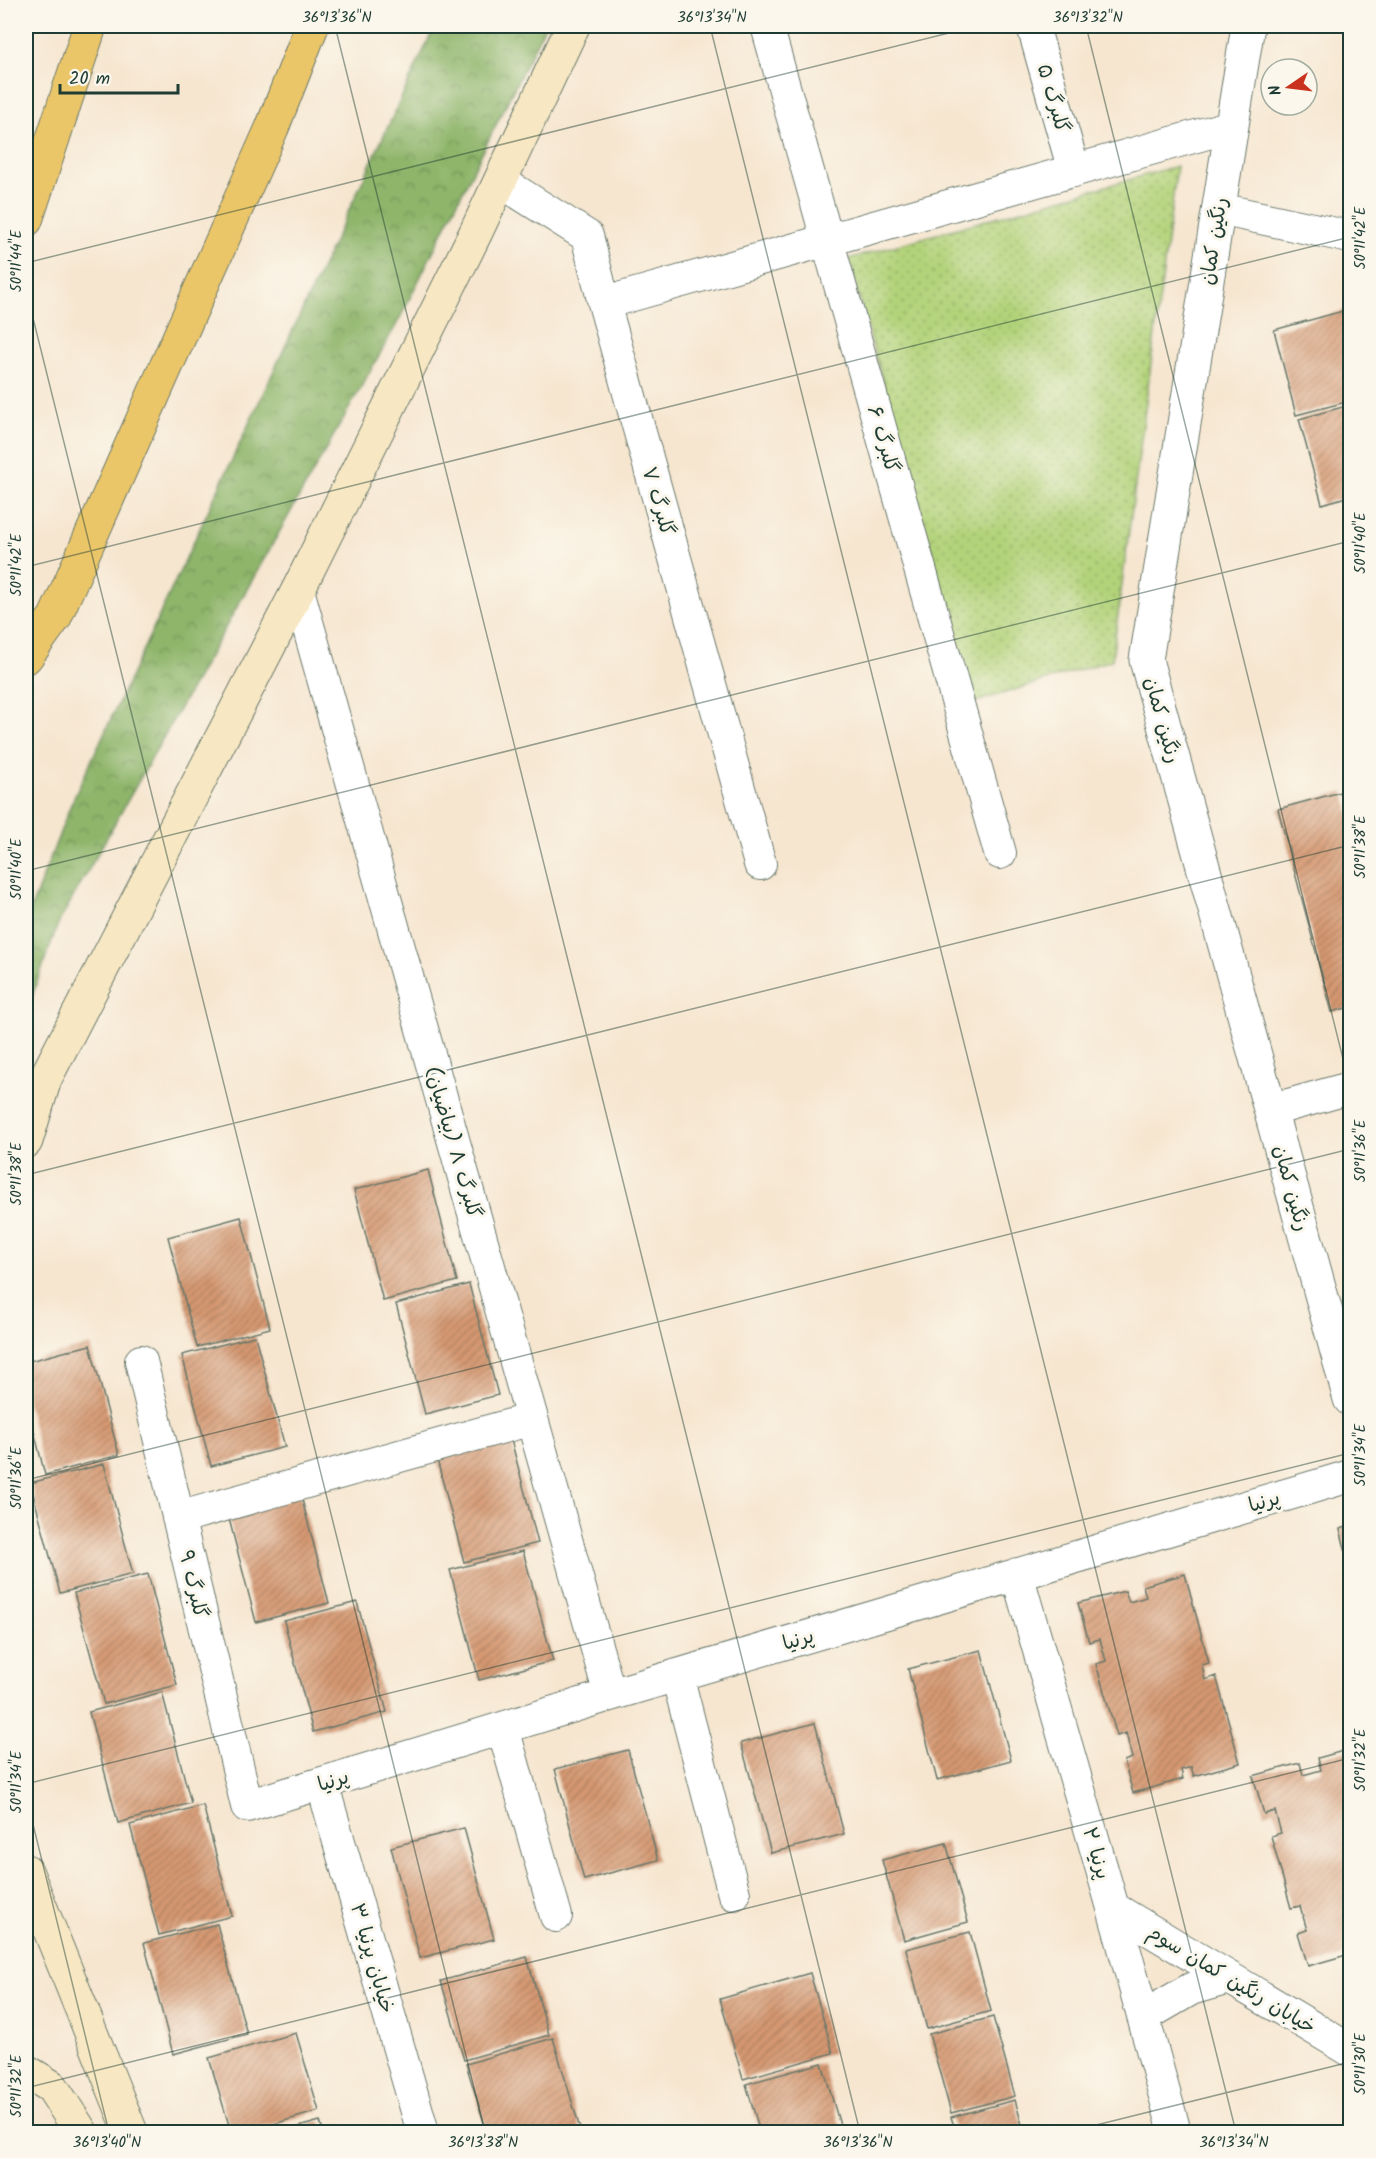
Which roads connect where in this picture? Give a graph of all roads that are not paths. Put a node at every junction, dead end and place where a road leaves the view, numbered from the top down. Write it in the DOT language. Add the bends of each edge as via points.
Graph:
graph roads {
  1 [pos="90,26"];
  2 [pos="312,26"];
  3 [pos="573,26"];
  4 [pos="767,26"];
  5 [pos="1033,26"];
  6 [pos="1248,26"];
  7 [pos="1232,126"];
  8 [pos="1074,171"];
  9 [pos="500,181"];
  10 [pos="1218,209"];
  11 [pos="26,220"];
  12 [pos="1350,237"];
  13 [pos="828,240"];
  14 [pos="604,303"];
  15 [pos="298,590"];
  16 [pos="26,657"];
  17 [pos="1000,853"];
  18 [pos="760,864"];
  19 [pos="1350,1088"];
  20 [pos="1271,1110"];
  21 [pos="26,1141"];
  22 [pos="141,1361"];
  23 [pos="1350,1399"];
  24 [pos="532,1419"];
  25 [pos="1350,1476"];
  26 [pos="178,1518"];
  27 [pos="1017,1574"];
  28 [pos="677,1675"];
  29 [pos="610,1695"];
  30 [pos="503,1728"];
  31 [pos="322,1783"];
  32 [pos="247,1806"];
  33 [pos="26,1870"];
  34 [pos="734,1894"];
  35 [pos="1113,1908"];
  36 [pos="556,1916"];
  37 [pos="1229,1978"];
  38 [pos="1143,2017"];
  39 [pos="1350,2050"];
  40 [pos="26,2071"];
  41 [pos="81,2133"];
  42 [pos="131,2133"];
  43 [pos="423,2133"];
  44 [pos="1175,2133"];
  1 -- 11 [label="highway"];
  2 -- 16 [label="highway" via="272,128 55,617"];
  3 -- 9 [label="main road"];
  4 -- 13 [label="street, گلبرگ ۶"];
  5 -- 8 [label="street, گلبرگ ۵"];
  6 -- 7 [label="street, رنگین کمان"];
  7 -- 8 [label="street"];
  7 -- 10 [label="street, رنگین کمان"];
  8 -- 13 [label="street"];
  9 -- 14 [label="street, گلبرگ ۷" via="587,236"];
  9 -- 15 [label="main road"];
  10 -- 12 [label="street"];
  10 -- 20 [label="street, رنگین کمان" via="1146,660"];
  13 -- 14 [label="street"];
  13 -- 17 [label="street, گلبرگ ۶"];
  14 -- 18 [label="street, گلبرگ ۷"];
  15 -- 21 [label="main road" via="45,1079"];
  15 -- 24 [label="street, گلبرگ ۸ (بیاضیان)"];
  19 -- 20 [label="street"];
  20 -- 23 [label="street, رنگین کمان"];
  22 -- 26 [label="street, گلبرگ ۹"];
  24 -- 26 [label="street"];
  24 -- 29 [label="street, گلبرگ ۸ (بیاضیان)"];
  25 -- 27 [label="street, پرنیا"];
  26 -- 32 [label="street, گلبرگ ۹"];
  27 -- 28 [label="street, پرنیا"];
  27 -- 35 [label="street, پرنیا ۲"];
  28 -- 29 [label="street, پرنیا"];
  28 -- 34 [label="street"];
  29 -- 30 [label="street, پرنیا"];
  30 -- 31 [label="street, پرنیا"];
  30 -- 36 [label="street"];
  31 -- 32 [label="street, پرنیا"];
  31 -- 43 [label="street, خیابان پرنیا ۳"];
  33 -- 42 [label="main road"];
  35 -- 37 [label="street, خیابان رنگین کمان سوم"];
  35 -- 38 [label="street, پرنیا ۲"];
  37 -- 38 [label="street" via="1191,1989"];
  37 -- 39 [label="street, خیابان رنگین کمان سوم"];
  38 -- 44 [label="street, پرنیا ۲"];
  40 -- 41 [label="main road" via="52,2087"];
}
